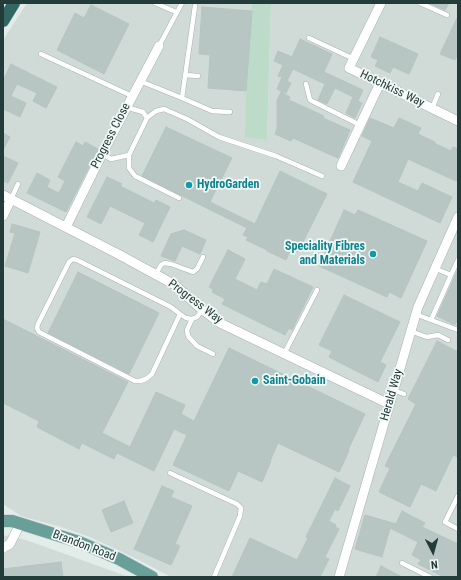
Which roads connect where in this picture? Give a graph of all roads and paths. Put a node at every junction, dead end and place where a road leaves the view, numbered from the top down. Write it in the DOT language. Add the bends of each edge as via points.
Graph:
graph roads {
  1 [pos="14,3"];
  2 [pos="155,3"];
  3 [pos="182,3"];
  4 [pos="381,3"];
  5 [pos="420,3"];
  6 [pos="195,6"];
  7 [pos="176,12"];
  8 [pos="447,15"];
  9 [pos="3,21"];
  10 [pos="309,38"];
  11 [pos="158,46"];
  12 [pos="41,54"];
  13 [pos="354,59"];
  14 [pos="185,75"];
  15 [pos="198,76"];
  16 [pos="140,81"];
  17 [pos="380,83"];
  18 [pos="306,84"];
  19 [pos="438,94"];
  20 [pos="132,96"];
  21 [pos="182,98"];
  22 [pos="126,108"];
  23 [pos="432,108"];
  24 [pos="230,112"];
  25 [pos="147,118"];
  26 [pos="458,121"];
  27 [pos="360,126"];
  28 [pos="102,154"];
  29 [pos="129,155"];
  30 [pos="341,166"];
  31 [pos="322,176"];
  32 [pos="18,184"];
  33 [pos="7,197"];
  34 [pos="179,198"];
  35 [pos="3,216"];
  36 [pos="458,217"];
  37 [pos="66,227"];
  38 [pos="203,257"];
  39 [pos="458,260"];
  40 [pos="434,268"];
  41 [pos="156,274"];
  42 [pos="451,275"];
  43 [pos="317,290"];
  44 [pos="202,310"];
  45 [pos="180,314"];
  46 [pos="415,314"];
  47 [pos="192,319"];
  48 [pos="431,320"];
  49 [pos="458,330"];
  50 [pos="410,331"];
  51 [pos="448,340"];
  52 [pos="213,354"];
  53 [pos="284,354"];
  54 [pos="393,390"];
  55 [pos="404,394"];
  56 [pos="389,404"];
  57 [pos="170,473"];
  58 [pos="458,496"];
  59 [pos="10,520"];
  60 [pos="458,528"];
  61 [pos="3,548"];
  62 [pos="402,563"];
  63 [pos="152,577"];
  64 [pos="214,577"];
  65 [pos="339,577"];
  66 [pos="430,577"];
  1 -- 9 [label="highway"];
  2 -- 7 [label="lane"];
  3 -- 7 [label="lane"];
  4 -- 13 [label="street, Hotchkiss Way"];
  5 -- 8 [label="lane"];
  6 -- 14 [label="lane"];
  7 -- 11 [label="lane"];
  10 -- 13 [label="lane"];
  11 -- 16 [label="street, Progress Close"];
  12 -- 20 [label="lane"];
  13 -- 17 [label="street, Hotchkiss Way" via="349,68"];
  14 -- 15 [label="lane"];
  14 -- 21 [label="lane"];
  16 -- 20 [label="street, Progress Close"];
  16 -- 21 [label="lane"];
  17 -- 23 [label="street, Hotchkiss Way"];
  17 -- 27 [label="street"];
  18 -- 27 [label="lane" via="310,100"];
  19 -- 23 [label="lane"];
  20 -- 22 [label="street, Progress Close"];
  21 -- 24 [label="lane" via="212,111"];
  22 -- 25 [label="lane" via="143,112"];
  22 -- 28 [label="street, Progress Close"];
  23 -- 26 [label="street, Hotchkiss Way"];
  25 -- 29 [label="lane"];
  25 -- 31 [label="lane" via="164,109 220,137 276,156"];
  27 -- 30 [label="street"];
  28 -- 29 [label="lane" via="112,159"];
  28 -- 37 [label="street, Progress Close"];
  29 -- 34 [label="lane" via="130,168 135,176"];
  32 -- 33 [label="lane"];
  33 -- 35 [label="street"];
  33 -- 37 [label="street, Progress Way"];
  36 -- 40 [label="street, Herald Way"];
  37 -- 41 [label="street, Progress Way"];
  38 -- 41 [label="lane" via="193,272 164,263"];
  39 -- 42 [label="lane"];
  40 -- 42 [label="lane"];
  40 -- 46 [label="street, Herald Way"];
  41 -- 44 [label="street, Progress Way" via="175,285"];
  42 -- 48 [label="lane"];
  43 -- 53 [label="lane"];
  44 -- 47 [label="lane"];
  44 -- 53 [label="street, Progress Way" via="220,323"];
  45 -- 45 [label="lane" via="171,307 73,259 37,328 39,332 140,381 152,374"];
  45 -- 47 [label="lane"];
  46 -- 48 [label="lane"];
  46 -- 50 [label="street, Herald Way"];
  47 -- 52 [label="lane" via="187,330 188,336 198,346"];
  48 -- 49 [label="lane"];
  50 -- 51 [label="lane" via="427,337 438,335"];
  50 -- 54 [label="street, Herald Way"];
  53 -- 56 [label="street, Progress Way"];
  54 -- 55 [label="lane"];
  54 -- 56 [label="street, Herald Way"];
  56 -- 65 [label="street, Herald Way"];
  57 -- 64 [label="lane" via="241,508"];
  58 -- 60 [label="lane" via="445,522"];
  59 -- 61 [label="street" via="10,544"];
  59 -- 63 [label="main road, Brandon Road" via="79,542"];
  62 -- 66 [label="lane"];
}
